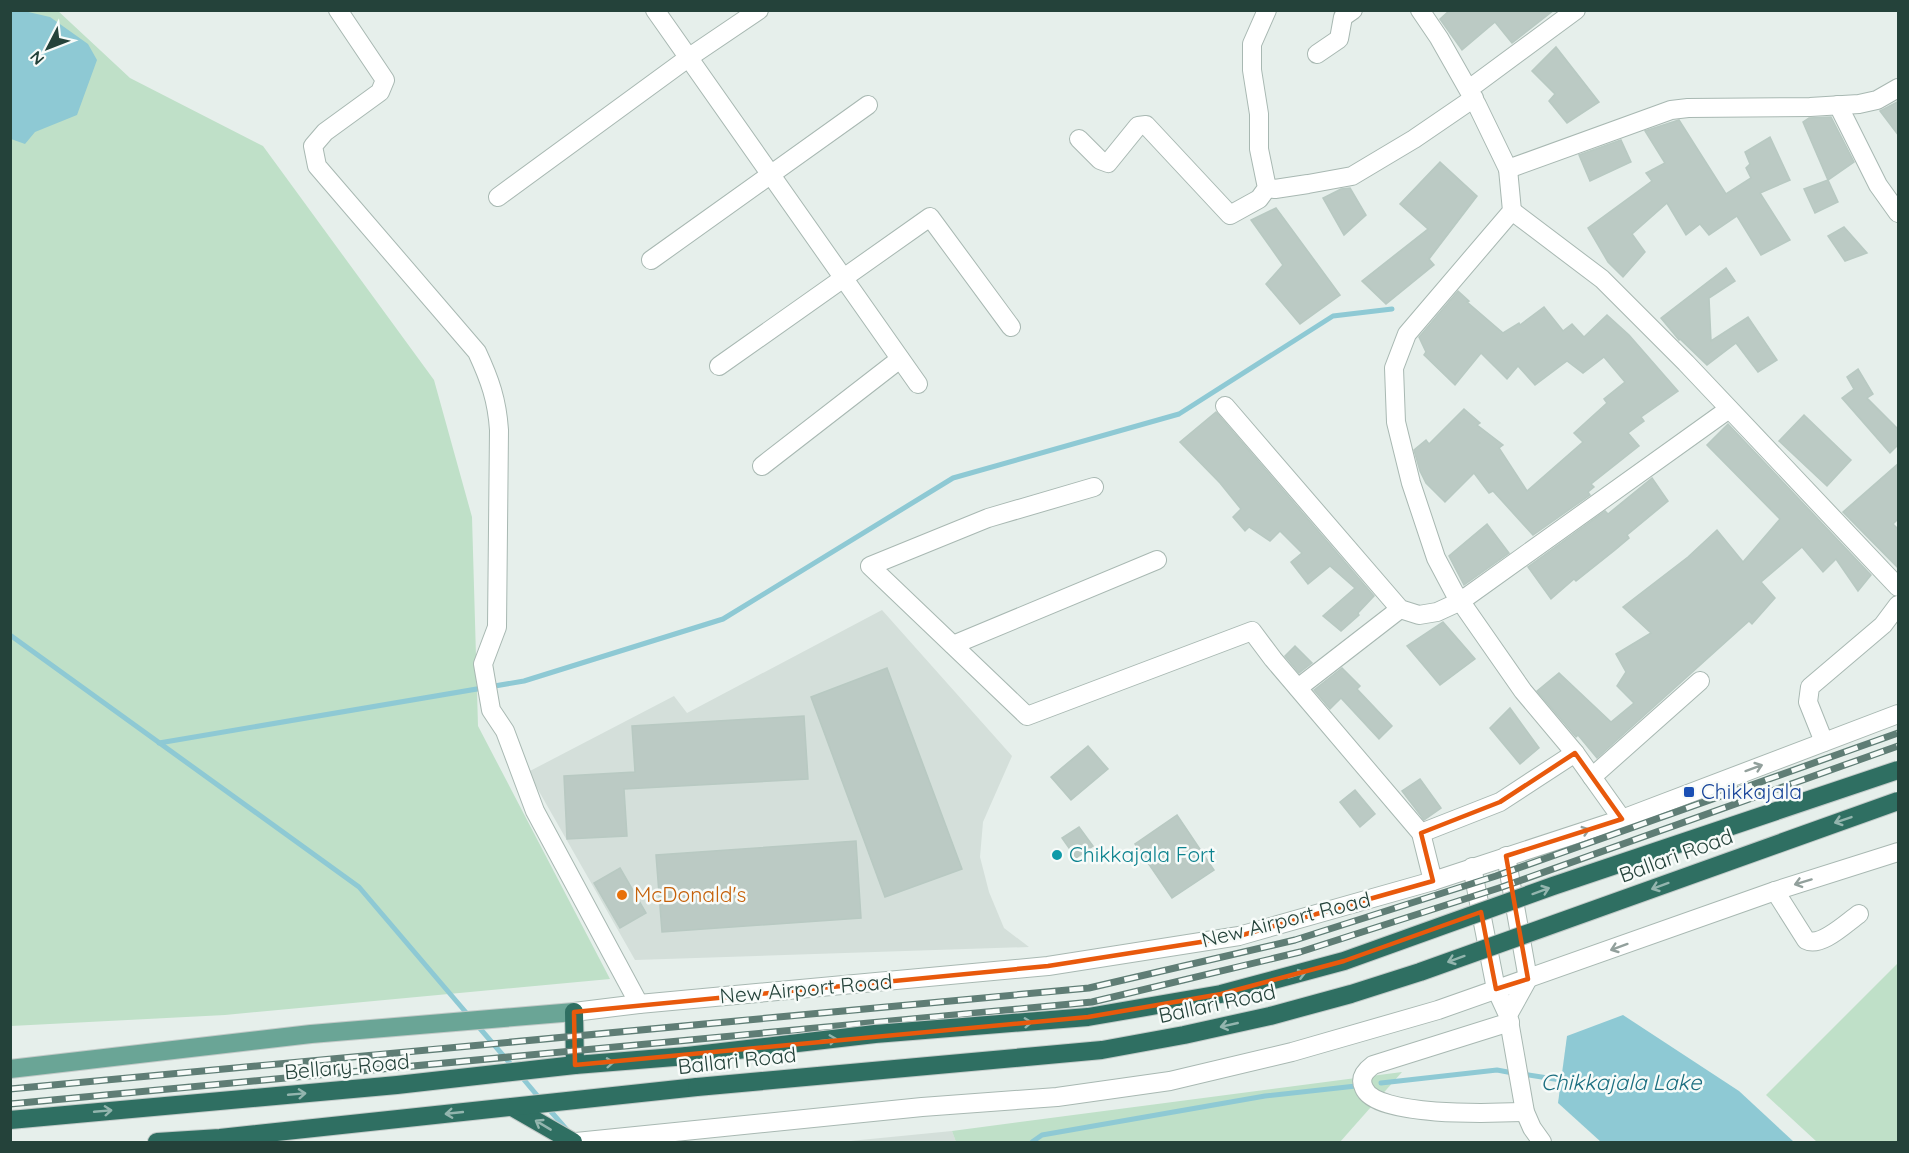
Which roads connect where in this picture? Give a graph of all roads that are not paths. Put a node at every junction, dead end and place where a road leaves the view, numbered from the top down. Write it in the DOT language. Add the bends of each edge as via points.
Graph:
graph roads {
  1 [pos="338,10"];
  2 [pos="655,10"];
  3 [pos="759,10"];
  4 [pos="1267,10"];
  5 [pos="1353,10"];
  6 [pos="1420,10"];
  7 [pos="1576,10"];
  8 [pos="1317,54"];
  9 [pos="688,58"];
  10 [pos="1899,88"];
  11 [pos="1471,94"];
  12 [pos="868,105"];
  13 [pos="1838,105"];
  14 [pos="1079,139"];
  15 [pos="1508,169"];
  16 [pos="770,175"];
  17 [pos="1267,188"];
  18 [pos="498,197"];
  19 [pos="1512,211"];
  20 [pos="1899,213"];
  21 [pos="651,260"];
  22 [pos="843,277"];
  23 [pos="1011,327"];
  24 [pos="900,358"];
  25 [pos="719,366"];
  26 [pos="918,384"];
  27 [pos="1225,406"];
  28 [pos="1729,409"];
  29 [pos="762,466"];
  30 [pos="1094,487"];
  31 [pos="1157,560"];
  32 [pos="1899,587"];
  33 [pos="1461,601"];
  34 [pos="1899,606"];
  35 [pos="1400,609"];
  36 [pos="953,645"];
  37 [pos="1700,681"];
  38 [pos="1298,688"];
  39 [pos="1899,714"];
  40 [pos="1824,742"];
  41 [pos="1575,753"];
  42 [pos="1899,770"];
  43 [pos="1592,777"];
  44 [pos="1899,801"];
  45 [pos="1622,819"];
  46 [pos="1421,833"];
  47 [pos="1899,852"];
  48 [pos="1506,856"];
  49 [pos="1472,867"];
  50 [pos="1432,881"];
  51 [pos="1775,891"];
  52 [pos="1859,914"];
  53 [pos="1528,979"];
  54 [pos="1496,989"];
  55 [pos="639,1004"];
  56 [pos="574,1012"];
  57 [pos="1509,1019"];
  58 [pos="687,1056"];
  59 [pos="575,1065"];
  60 [pos="10,1070"];
  61 [pos="512,1107"];
  62 [pos="1525,1112"];
  63 [pos="10,1120"];
  64 [pos="579,1142"];
  65 [pos="157,1143"];
  66 [pos="1542,1143"];
  1 -- 55 [label="street" via="385,80 380,92 325,132 313,146 317,166 477,352 491,384 499,430 497,627 483,664 491,710 505,731 535,811"];
  2 -- 9 [label="street"];
  3 -- 9 [label="street"];
  4 -- 17 [label="street" via="1252,44 1252,70 1259,114 1259,149"];
  5 -- 8 [label="street" via="1343,17 1339,39"];
  6 -- 11 [label="street"];
  7 -- 11 [label="street"];
  9 -- 16 [label="street"];
  9 -- 18 [label="street"];
  10 -- 13 [label="street" via="1877,100"];
  11 -- 15 [label="street"];
  11 -- 17 [label="street" via="1414,139 1352,176"];
  12 -- 16 [label="street"];
  13 -- 15 [label="street" via="1671,110"];
  13 -- 20 [label="street" via="1878,184"];
  14 -- 17 [label="street" via="1108,164 1138,126 1146,125 1230,215 1259,199"];
  15 -- 19 [label="street"];
  16 -- 21 [label="street"];
  16 -- 22 [label="street"];
  19 -- 28 [label="street" via="1602,279"];
  19 -- 33 [label="street" via="1407,333 1394,368 1396,422 1411,483 1436,558"];
  22 -- 23 [label="street" via="930,217"];
  22 -- 24 [label="street"];
  22 -- 25 [label="street"];
  24 -- 26 [label="street"];
  24 -- 29 [label="street"];
  27 -- 35 [label="street"];
  28 -- 32 [label="street"];
  28 -- 33 [label="street"];
  30 -- 36 [label="street" via="988,518 870,566"];
  31 -- 36 [label="street"];
  33 -- 35 [label="street" via="1419,615"];
  33 -- 41 [label="street" via="1523,691"];
  34 -- 40 [label="street" via="1883,625 1810,687 1808,702"];
  35 -- 38 [label="street"];
  36 -- 38 [label="street" via="1027,716 1252,631"];
  37 -- 43 [label="street"];
  38 -- 46 [label="street"];
  39 -- 40 [label="street, New Airport Road"];
  45 -- 40 [label="street, New Airport Road, one-way"];
  41 -- 43 [label="street"];
  41 -- 46 [label="street" via="1500,802"];
  58 -- 42 [label="highway, Ballari Road, one-way, bridge" via="875,1034 1088,1017 1221,994 1344,961"];
  43 -- 45 [label="street"];
  44 -- 61 [label="highway, Ballari Road, one-way, bridge" via="1420,972 1270,1016 1184,1035 1102,1050"];
  48 -- 45 [label="street, New Airport Road, one-way"];
  46 -- 50 [label="street"];
  47 -- 51 [label="street, one-way"];
  48 -- 49 [label="street, New Airport Road"];
  48 -- 53 [label="street"];
  49 -- 50 [label="street, New Airport Road"];
  49 -- 54 [label="street"];
  50 -- 55 [label="street, New Airport Road" via="1227,938 1048,966"];
  51 -- 52 [label="street" via="1810,943 1819,943"];
  51 -- 53 [label="street, one-way"];
  53 -- 54 [label="street"];
  53 -- 57 [label="street"];
  54 -- 57 [label="street"];
  54 -- 64 [label="street" via="1292,1052 1170,1081 1057,1097"];
  55 -- 56 [label="street, New Airport Road"];
  56 -- 59 [label="highway"];
  56 -- 60 [label="main road" via="311,1034"];
  57 -- 62 [label="street"];
  57 -- 62 [label="street" via="1373,1065 1363,1075 1362,1083 1365,1092 1375,1100 1402,1107 1472,1114"];
  59 -- 58 [label="highway, Bellary Road, one-way"];
  63 -- 59 [label="highway, Bellary Road, one-way"];
  64 -- 61 [label="highway, one-way"];
  61 -- 65 [label="highway, one-way"];
  62 -- 66 [label="street"];
}
